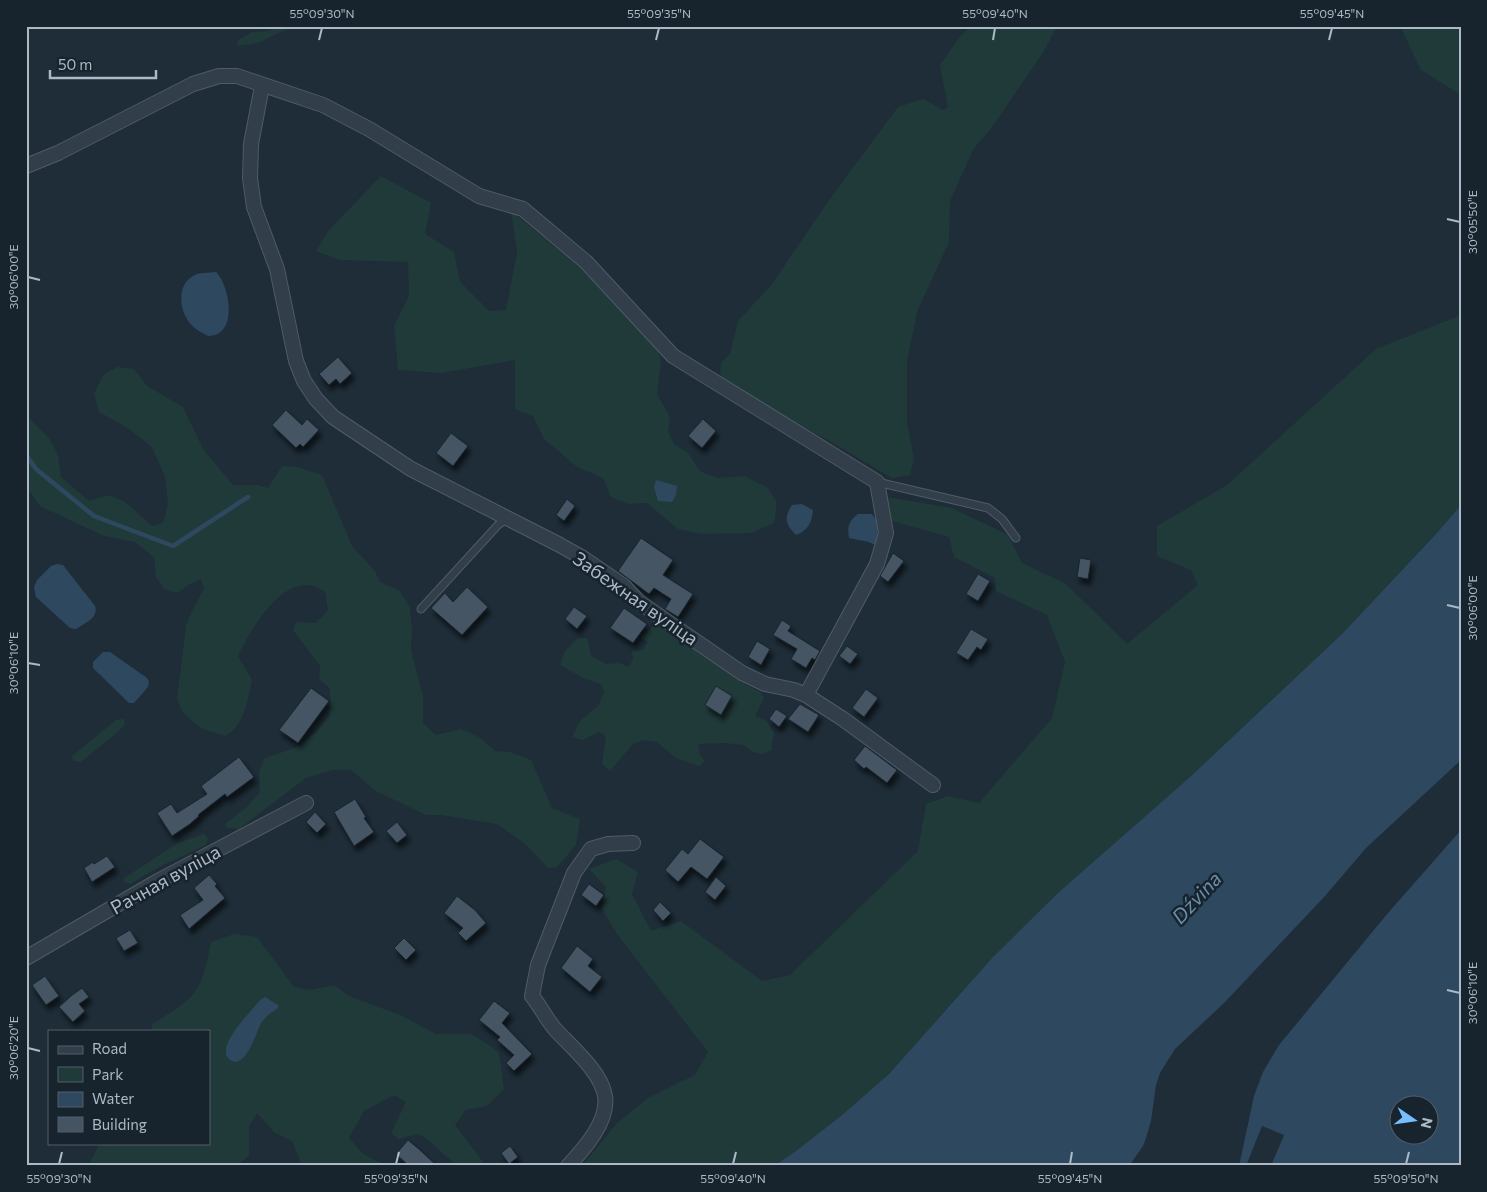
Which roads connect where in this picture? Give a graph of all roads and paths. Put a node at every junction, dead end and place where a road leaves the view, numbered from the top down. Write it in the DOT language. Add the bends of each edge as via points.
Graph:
graph roads {
  1 [pos="262,86"];
  2 [pos="26,166"];
  3 [pos="876,482"];
  4 [pos="508,518"];
  5 [pos="1016,538"];
  6 [pos="421,609"];
  7 [pos="806,695"];
  8 [pos="933,785"];
  9 [pos="306,803"];
  10 [pos="633,843"];
  11 [pos="26,958"];
  12 [pos="568,1166"];
  1 -- 2 [label="street" via="237,76 219,76 193,84"];
  1 -- 3 [label="street" via="340,113 479,196 523,209 586,262 673,356"];
  1 -- 4 [label="street, Забежная вуліца" via="251,144 250,178 254,207 277,269 296,361 304,381 333,417 412,469"];
  3 -- 5 [label="lane" via="988,508 1002,519"];
  3 -- 7 [label="street" via="886,533 877,564"];
  4 -- 6 [label="lane"];
  4 -- 7 [label="street, Забежная вуліца" via="583,558 624,586 639,602 742,673 765,684"];
  7 -- 8 [label="street, Забежная вуліца"];
  9 -- 11 [label="street, Рачная вуліца" via="158,881"];
  10 -- 12 [label="street" via="608,844 591,849 574,874 538,965 532,996 553,1026 588,1065 605,1097 597,1131"];
}
